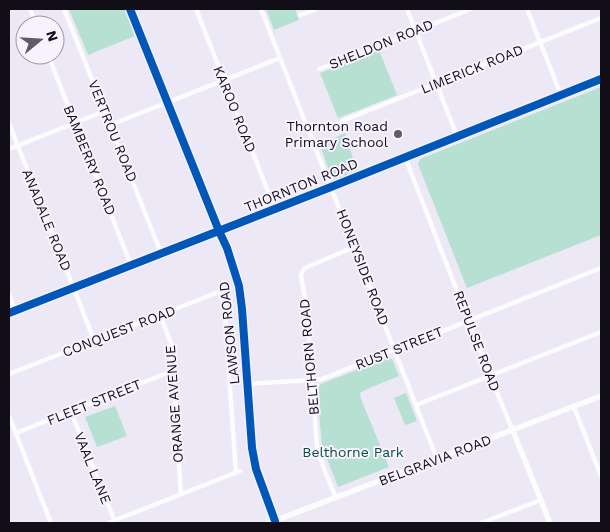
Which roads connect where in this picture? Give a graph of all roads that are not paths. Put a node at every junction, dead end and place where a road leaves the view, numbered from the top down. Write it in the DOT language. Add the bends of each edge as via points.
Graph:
graph roads {
  1 [pos="64,9"];
  2 [pos="130,9"];
  3 [pos="196,9"];
  4 [pos="261,9"];
  5 [pos="317,9"];
  6 [pos="407,9"];
  7 [pos="471,9"];
  8 [pos="527,9"];
  9 [pos="300,15"];
  10 [pos="601,18"];
  11 [pos="416,31"];
  12 [pos="540,42"];
  13 [pos="280,58"];
  14 [pos="52,65"];
  15 [pos="319,69"];
  16 [pos="601,79"];
  17 [pos="224,81"];
  18 [pos="437,83"];
  19 [pos="561,95"];
  20 [pos="168,103"];
  21 [pos="105,111"];
  22 [pos="342,121"];
  23 [pos="9,123"];
  24 [pos="75,123"];
  25 [pos="110,125"];
  26 [pos="457,136"];
  27 [pos="17,145"];
  28 [pos="9,148"];
  29 [pos="406,157"];
  30 [pos="331,187"];
  31 [pos="275,209"];
  32 [pos="219,231"];
  33 [pos="354,247"];
  34 [pos="161,253"];
  35 [pos="131,265"];
  36 [pos="601,268"];
  37 [pos="74,288"];
  38 [pos="228,288"];
  39 [pos="220,291"];
  40 [pos="9,294"];
  41 [pos="15,311"];
  42 [pos="9,313"];
  43 [pos="160,315"];
  44 [pos="469,320"];
  45 [pos="601,332"];
  46 [pos="94,340"];
  47 [pos="395,350"];
  48 [pos="172,371"];
  49 [pos="9,374"];
  50 [pos="490,376"];
  51 [pos="312,380"];
  52 [pos="247,384"];
  53 [pos="601,396"];
  54 [pos="416,405"];
  55 [pos="574,407"];
  56 [pos="71,412"];
  57 [pos="9,416"];
  58 [pos="513,431"];
  59 [pos="16,433"];
  60 [pos="438,459"];
  61 [pos="601,476"];
  62 [pos="181,494"];
  63 [pos="336,498"];
  64 [pos="541,500"];
  65 [pos="285,520"];
  66 [pos="115,522"];
  67 [pos="272,522"];
  68 [pos="488,522"];
  69 [pos="51,523"];
  70 [pos="108,523"];
  71 [pos="482,523"];
  72 [pos="550,523"];
  1 -- 21 [label="street, VERTROU ROAD"];
  2 -- 20 [label="street, LAWSON ROAD"];
  3 -- 17 [label="street, KAROO ROAD"];
  4 -- 13 [label="street, HONEYSIDE ROAD"];
  5 -- 9 [label="street"];
  6 -- 11 [label="street"];
  7 -- 11 [label="street, SHELDON ROAD"];
  8 -- 12 [label="street"];
  10 -- 12 [label="street, LIMERICK ROAD"];
  11 -- 15 [label="street, SHELDON ROAD"];
  11 -- 18 [label="street"];
  12 -- 18 [label="street, LIMERICK ROAD"];
  12 -- 19 [label="street"];
  13 -- 17 [label="street"];
  13 -- 30 [label="street, HONEYSIDE ROAD"];
  14 -- 24 [label="street, BAMBERRY ROAD"];
  16 -- 19 [label="street, THORNTON ROAD"];
  17 -- 20 [label="street"];
  17 -- 31 [label="street, KAROO ROAD"];
  18 -- 22 [label="street, LIMERICK ROAD"];
  18 -- 26 [label="street"];
  19 -- 26 [label="street, THORNTON ROAD"];
  20 -- 25 [label="street"];
  20 -- 32 [label="street, LAWSON ROAD"];
  21 -- 24 [label="street"];
  21 -- 25 [label="street, VERTROU ROAD"];
  23 -- 27 [label="street, ANADALE ROAD"];
  24 -- 27 [label="street"];
  24 -- 35 [label="street, BAMBERRY ROAD"];
  25 -- 34 [label="street, VERTROU ROAD"];
  26 -- 29 [label="street, THORNTON ROAD"];
  27 -- 28 [label="street"];
  27 -- 37 [label="street, ANADALE ROAD"];
  29 -- 30 [label="street, THORNTON ROAD"];
  29 -- 44 [label="street, REPULSE ROAD"];
  30 -- 31 [label="street, THORNTON ROAD"];
  30 -- 33 [label="street, HONEYSIDE ROAD"];
  31 -- 32 [label="street, THORNTON ROAD"];
  32 -- 34 [label="street, THORNTON ROAD"];
  32 -- 52 [label="street, LAWSON ROAD" via="238,286"];
  33 -- 47 [label="street, HONEYSIDE ROAD"];
  33 -- 51 [label="street, BELTHORN ROAD" via="310,265 302,272"];
  34 -- 35 [label="street, THORNTON ROAD"];
  35 -- 37 [label="street, THORNTON ROAD"];
  36 -- 44 [label="street, RUST STREET"];
  37 -- 41 [label="street, THORNTON ROAD"];
  37 -- 46 [label="street, ANADALE ROAD"];
  38 -- 39 [label="street, CONQUEST ROAD"];
  39 -- 43 [label="street, CONQUEST ROAD"];
  39 -- 62 [label="street" via="224,303 238,472"];
  40 -- 41 [label="street"];
  41 -- 42 [label="street, THORNTON ROAD"];
  43 -- 46 [label="street, CONQUEST ROAD"];
  43 -- 48 [label="street, ORANGE AVENUE" via="171,342"];
  44 -- 47 [label="street, RUST STREET"];
  44 -- 50 [label="street, REPULSE ROAD"];
  45 -- 50 [label="street"];
  46 -- 49 [label="street, CONQUEST ROAD"];
  47 -- 51 [label="street, RUST STREET"];
  47 -- 54 [label="street, HONEYSIDE ROAD"];
  48 -- 56 [label="street, FLEET STREET"];
  48 -- 62 [label="street, ORANGE AVENUE"];
  50 -- 54 [label="street"];
  50 -- 58 [label="street, REPULSE ROAD"];
  51 -- 52 [label="street, RUST STREET"];
  51 -- 63 [label="street, BELTHORN ROAD" via="317,447"];
  52 -- 67 [label="street, LAWSON ROAD" via="253,457"];
  53 -- 55 [label="street, BELGRAVIA ROAD"];
  54 -- 60 [label="street, HONEYSIDE ROAD"];
  55 -- 58 [label="street, BELGRAVIA ROAD"];
  55 -- 61 [label="street"];
  56 -- 59 [label="street, FLEET STREET"];
  56 -- 66 [label="street, VAAL LANE"];
  57 -- 59 [label="street"];
  58 -- 60 [label="street, BELGRAVIA ROAD"];
  58 -- 64 [label="street, REPULSE ROAD"];
  59 -- 69 [label="street"];
  60 -- 63 [label="street, BELGRAVIA ROAD"];
  62 -- 66 [label="street"];
  63 -- 65 [label="street, BELGRAVIA ROAD"];
  64 -- 68 [label="street"];
  64 -- 72 [label="street, REPULSE ROAD"];
  65 -- 67 [label="street, BELGRAVIA ROAD"];
  66 -- 70 [label="street"];
  68 -- 71 [label="street"];
}
